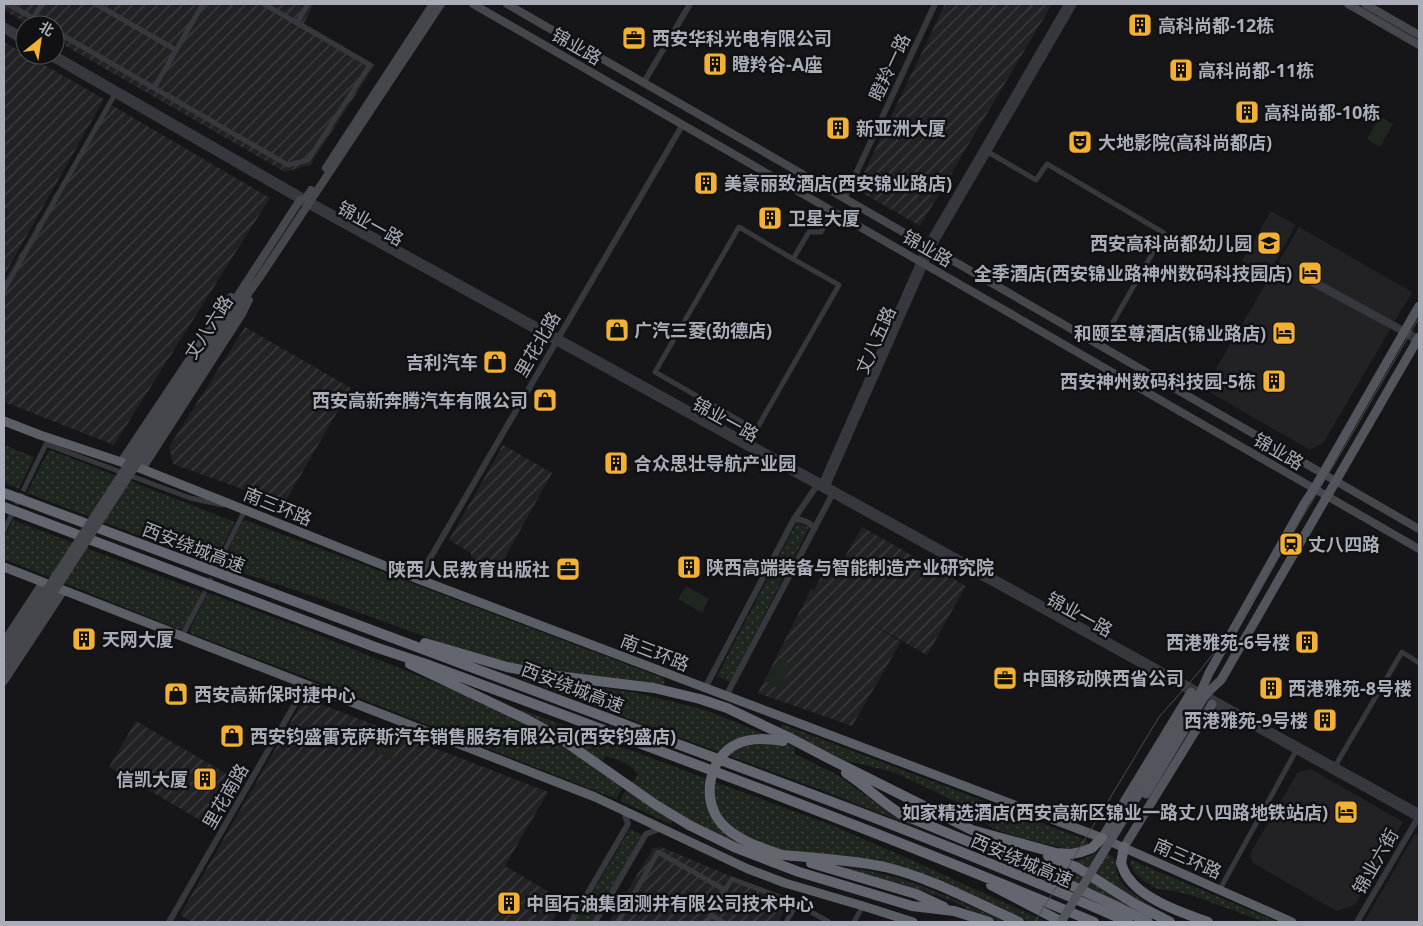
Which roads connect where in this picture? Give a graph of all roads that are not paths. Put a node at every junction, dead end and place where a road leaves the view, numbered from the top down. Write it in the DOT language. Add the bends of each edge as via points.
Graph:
graph roads {
  1 [pos="8,4"];
  2 [pos="42,4"];
  3 [pos="96,4"];
  4 [pos="203,4"];
  5 [pos="264,4"];
  6 [pos="308,4"];
  7 [pos="433,4"];
  8 [pos="441,4"];
  9 [pos="473,4"];
  10 [pos="507,4"];
  11 [pos="690,4"];
  12 [pos="935,4"];
  13 [pos="1067,4"];
  14 [pos="1074,4"];
  15 [pos="1348,4"];
  16 [pos="1366,4"];
  17 [pos="28,15"];
  18 [pos="35,15"];
  19 [pos="297,23"];
  20 [pos="4,24"];
  21 [pos="4,30"];
  22 [pos="15,31"];
  23 [pos="1419,35"];
  24 [pos="15,37"];
  25 [pos="65,37"];
  26 [pos="1419,45"];
  27 [pos="176,50"];
  28 [pos="65,60"];
  29 [pos="63,65"];
  30 [pos="644,82"];
  31 [pos="154,88"];
  32 [pos="114,94"];
  33 [pos="683,124"];
  34 [pos="988,152"];
  35 [pos="845,198"];
  36 [pos="306,201"];
  37 [pos="833,212"];
  38 [pos="930,246"];
  39 [pos="793,259"];
  40 [pos="258,262"];
  41 [pos="922,263"];
  42 [pos="260,277"];
  43 [pos="4,290"];
  44 [pos="1419,306"];
  45 [pos="234,307"];
  46 [pos="1405,332"];
  47 [pos="1418,339"];
  48 [pos="557,340"];
  49 [pos="1100,345"];
  50 [pos="4,421"];
  51 [pos="121,462"];
  52 [pos="142,470"];
  53 [pos="1323,473"];
  54 [pos="1336,481"];
  55 [pos="822,485"];
  56 [pos="24,489"];
  57 [pos="1314,489"];
  58 [pos="4,493"];
  59 [pos="832,495"];
  60 [pos="1327,496"];
  61 [pos="4,506"];
  62 [pos="242,509"];
  63 [pos="10,518"];
  64 [pos="794,519"];
  65 [pos="814,528"];
  66 [pos="1419,529"];
  67 [pos="4,530"];
  68 [pos="1419,549"];
  69 [pos="218,564"];
  70 [pos="4,567"];
  71 [pos="418,579"];
  72 [pos="43,582"];
  73 [pos="64,590"];
  74 [pos="203,596"];
  75 [pos="380,632"];
  76 [pos="182,636"];
  77 [pos="4,642"];
  78 [pos="375,648"];
  79 [pos="4,655"];
  80 [pos="1419,663"];
  81 [pos="4,669"];
  82 [pos="4,681"];
  83 [pos="306,685"];
  84 [pos="705,688"];
  85 [pos="726,696"];
  86 [pos="1202,696"];
  87 [pos="1180,732"];
  88 [pos="787,739"];
  89 [pos="800,748"];
  90 [pos="1296,751"];
  91 [pos="828,758"];
  92 [pos="1334,768"];
  93 [pos="623,810"];
  94 [pos="1419,816"];
  95 [pos="662,828"];
  96 [pos="972,830"];
  97 [pos="1102,838"];
  98 [pos="1124,847"];
  99 [pos="928,853"];
  100 [pos="779,854"];
  101 [pos="1220,889"];
  102 [pos="725,890"];
  103 [pos="788,900"];
  104 [pos="863,906"];
  105 [pos="954,911"];
  106 [pos="711,915"];
  107 [pos="169,922"];
  108 [pos="571,922"];
  109 [pos="596,922"];
  110 [pos="618,922"];
  111 [pos="706,922"];
  112 [pos="724,922"];
  113 [pos="786,922"];
  114 [pos="828,922"];
  115 [pos="854,922"];
  116 [pos="913,922"];
  117 [pos="989,922"];
  118 [pos="1019,922"];
  119 [pos="1062,922"];
  120 [pos="1068,922"];
  121 [pos="1094,922"];
  122 [pos="1128,922"];
  123 [pos="1148,922"];
  124 [pos="1170,922"];
  125 [pos="1208,922"];
  126 [pos="1292,922"];
  127 [pos="1357,922"];
  1 -- 17 [label="street"];
  2 -- 18 [label="street"];
  3 -- 27 [label="street"];
  4 -- 27 [label="street"];
  5 -- 19 [label="street"];
  6 -- 19 [label="street"];
  7 -- 36 [label="main road, 丈八六路"];
  8 -- 36 [label="main road, 丈八六路"];
  9 -- 33 [label="main road, 锦业路"];
  10 -- 30 [label="main road, 锦业路"];
  11 -- 30 [label="street"];
  12 -- 35 [label="street, 瞪羚一路"];
  13 -- 38 [label="street, 丈八五路"];
  14 -- 34 [label="street, 丈八五路"];
  15 -- 26 [label="main road"];
  16 -- 23 [label="main road"];
  19 -- 31 [label="street" via="370,65 308,160 288,165"];
  20 -- 22 [label="street"];
  21 -- 24 [label="street"];
  25 -- 31 [label="street"];
  27 -- 31 [label="street"];
  28 -- 36 [label="street, 锦业一路"];
  29 -- 32 [label="street, 锦业一路"];
  30 -- 35 [label="main road, 锦业路"];
  32 -- 36 [label="street, 锦业一路"];
  32 -- 43 [label="street"];
  33 -- 37 [label="main road, 锦业路"];
  33 -- 48 [label="street, 里花北路"];
  34 -- 38 [label="street, 丈八五路"];
  34 -- 49 [label="street" via="1036,180 1046,164 1164,233"];
  35 -- 38 [label="main road, 锦业路"];
  36 -- 40 [label="main road, 丈八六路"];
  36 -- 42 [label="main road, 丈八六路"];
  36 -- 48 [label="street, 锦业一路"];
  37 -- 39 [label="street" via="821,232 810,232"];
  37 -- 41 [label="main road, 锦业路"];
  38 -- 41 [label="street, 丈八五路"];
  38 -- 49 [label="main road, 锦业路"];
  39 -- 39 [label="street" via="838,285 756,430 655,372 739,227"];
  40 -- 45 [label="main road, 丈八六路"];
  40 -- 51 [label="main road"];
  41 -- 55 [label="street, 丈八五路"];
  41 -- 57 [label="main road, 锦业路"];
  42 -- 45 [label="main road, 丈八六路"];
  42 -- 52 [label="main road" via="242,314"];
  44 -- 46 [label="main road"];
  45 -- 79 [label="main road, 丈八六路, bridge"];
  45 -- 81 [label="main road, 丈八六路, bridge"];
  46 -- 46 [label="street" via="1313,280 1311,283"];
  46 -- 47 [label="street"];
  46 -- 53 [label="main road"];
  47 -- 54 [label="main road"];
  48 -- 55 [label="street, 锦业一路"];
  48 -- 71 [label="street, 里花北路"];
  49 -- 53 [label="main road, 锦业路"];
  50 -- 51 [label="highway, 南三环路"];
  51 -- 52 [label="highway, 南三环路"];
  52 -- 62 [label="highway, 南三环路"];
  53 -- 54 [label="main road, 锦业路"];
  53 -- 57 [label="main road"];
  54 -- 60 [label="main road"];
  54 -- 66 [label="main road, 锦业路"];
  55 -- 59 [label="street"];
  55 -- 59 [label="street, 锦业一路"];
  55 -- 64 [label="street, 丈八五路"];
  55 -- 86 [label="street, 锦业一路"];
  56 -- 62 [label="street" via="46,444 190,498"];
  57 -- 60 [label="main road, 锦业路"];
  57 -- 86 [label="main road" via="1214,664"];
  58 -- 75 [label="highway, 西安绕城高速"];
  59 -- 65 [label="street"];
  59 -- 86 [label="street, 锦业一路"];
  60 -- 68 [label="main road, 锦业路"];
  60 -- 86 [label="main road" via="1221,680"];
  61 -- 78 [label="highway, 西安绕城高速"];
  62 -- 69 [label="street"];
  62 -- 71 [label="highway, 南三环路"];
  63 -- 67 [label="street"];
  64 -- 65 [label="street" via="803,520"];
  64 -- 84 [label="street, 丈八五路"];
  65 -- 85 [label="street"];
  70 -- 72 [label="highway"];
  71 -- 84 [label="highway, 南三环路"];
  72 -- 73 [label="highway"];
  72 -- 77 [label="main road"];
  73 -- 76 [label="highway"];
  73 -- 82 [label="main road"];
  74 -- 76 [label="street"];
  75 -- 88 [label="highway" via="507,667 654,688 700,700 727,708"];
  75 -- 122 [label="highway, 西安绕城高速" via="954,849"];
  76 -- 83 [label="highway"];
  78 -- 99 [label="highway, 西安绕城高速" via="435,667"];
  78 -- 105 [label="highway" via="528,720 560,738 656,805 711,836 774,864 912,906"];
  80 -- 92 [label="street" via="1402,652"];
  83 -- 93 [label="highway"];
  83 -- 107 [label="street, 里花南路"];
  84 -- 85 [label="highway, 南三环路"];
  85 -- 97 [label="highway, 南三环路"];
  86 -- 87 [label="main road"];
  86 -- 90 [label="street, 锦业一路"];
  86 -- 92 [label="street, 锦业一路"];
  86 -- 97 [label="main road"];
  86 -- 98 [label="main road"];
  87 -- 119 [label="main road, bridge"];
  87 -- 120 [label="main road, bridge"];
  88 -- 89 [label="highway"];
  88 -- 91 [label="highway"];
  88 -- 100 [label="highway, bridge" via="761,738 737,744 714,768 709,789 714,811 732,834"];
  89 -- 91 [label="highway"];
  89 -- 123 [label="highway" via="853,778 901,814 1033,868"];
  90 -- 92 [label="street, 锦业一路"];
  90 -- 101 [label="street"];
  91 -- 96 [label="highway"];
  92 -- 94 [label="street, 锦业一路"];
  93 -- 95 [label="highway"];
  93 -- 108 [label="street" via="628,824"];
  94 -- 127 [label="street, 锦业六街"];
  95 -- 104 [label="highway" via="748,869"];
  95 -- 109 [label="street" via="646,834"];
  96 -- 97 [label="highway" via="1056,853 1071,854 1092,848"];
  96 -- 124 [label="highway" via="1078,868"];
  97 -- 98 [label="highway, 南三环路"];
  98 -- 101 [label="highway, 南三环路"];
  98 -- 125 [label="highway" via="1121,863 1129,880 1140,890 1170,908"];
  99 -- 119 [label="highway"];
  99 -- 121 [label="highway, 西安绕城高速"];
  100 -- 105 [label="highway" via="916,894"];
  100 -- 118 [label="highway" via="860,862 895,870 935,884"];
  101 -- 126 [label="highway, 南三环路"];
  102 -- 103 [label="street" via="732,879"];
  102 -- 106 [label="street"];
  102 -- 110 [label="street" via="658,852"];
  104 -- 115 [label="street"];
  104 -- 116 [label="highway"];
  105 -- 117 [label="highway"];
  106 -- 111 [label="street"];
  106 -- 112 [label="street"];
  113 -- 114 [label="street" via="796,906 800,906"];
}
